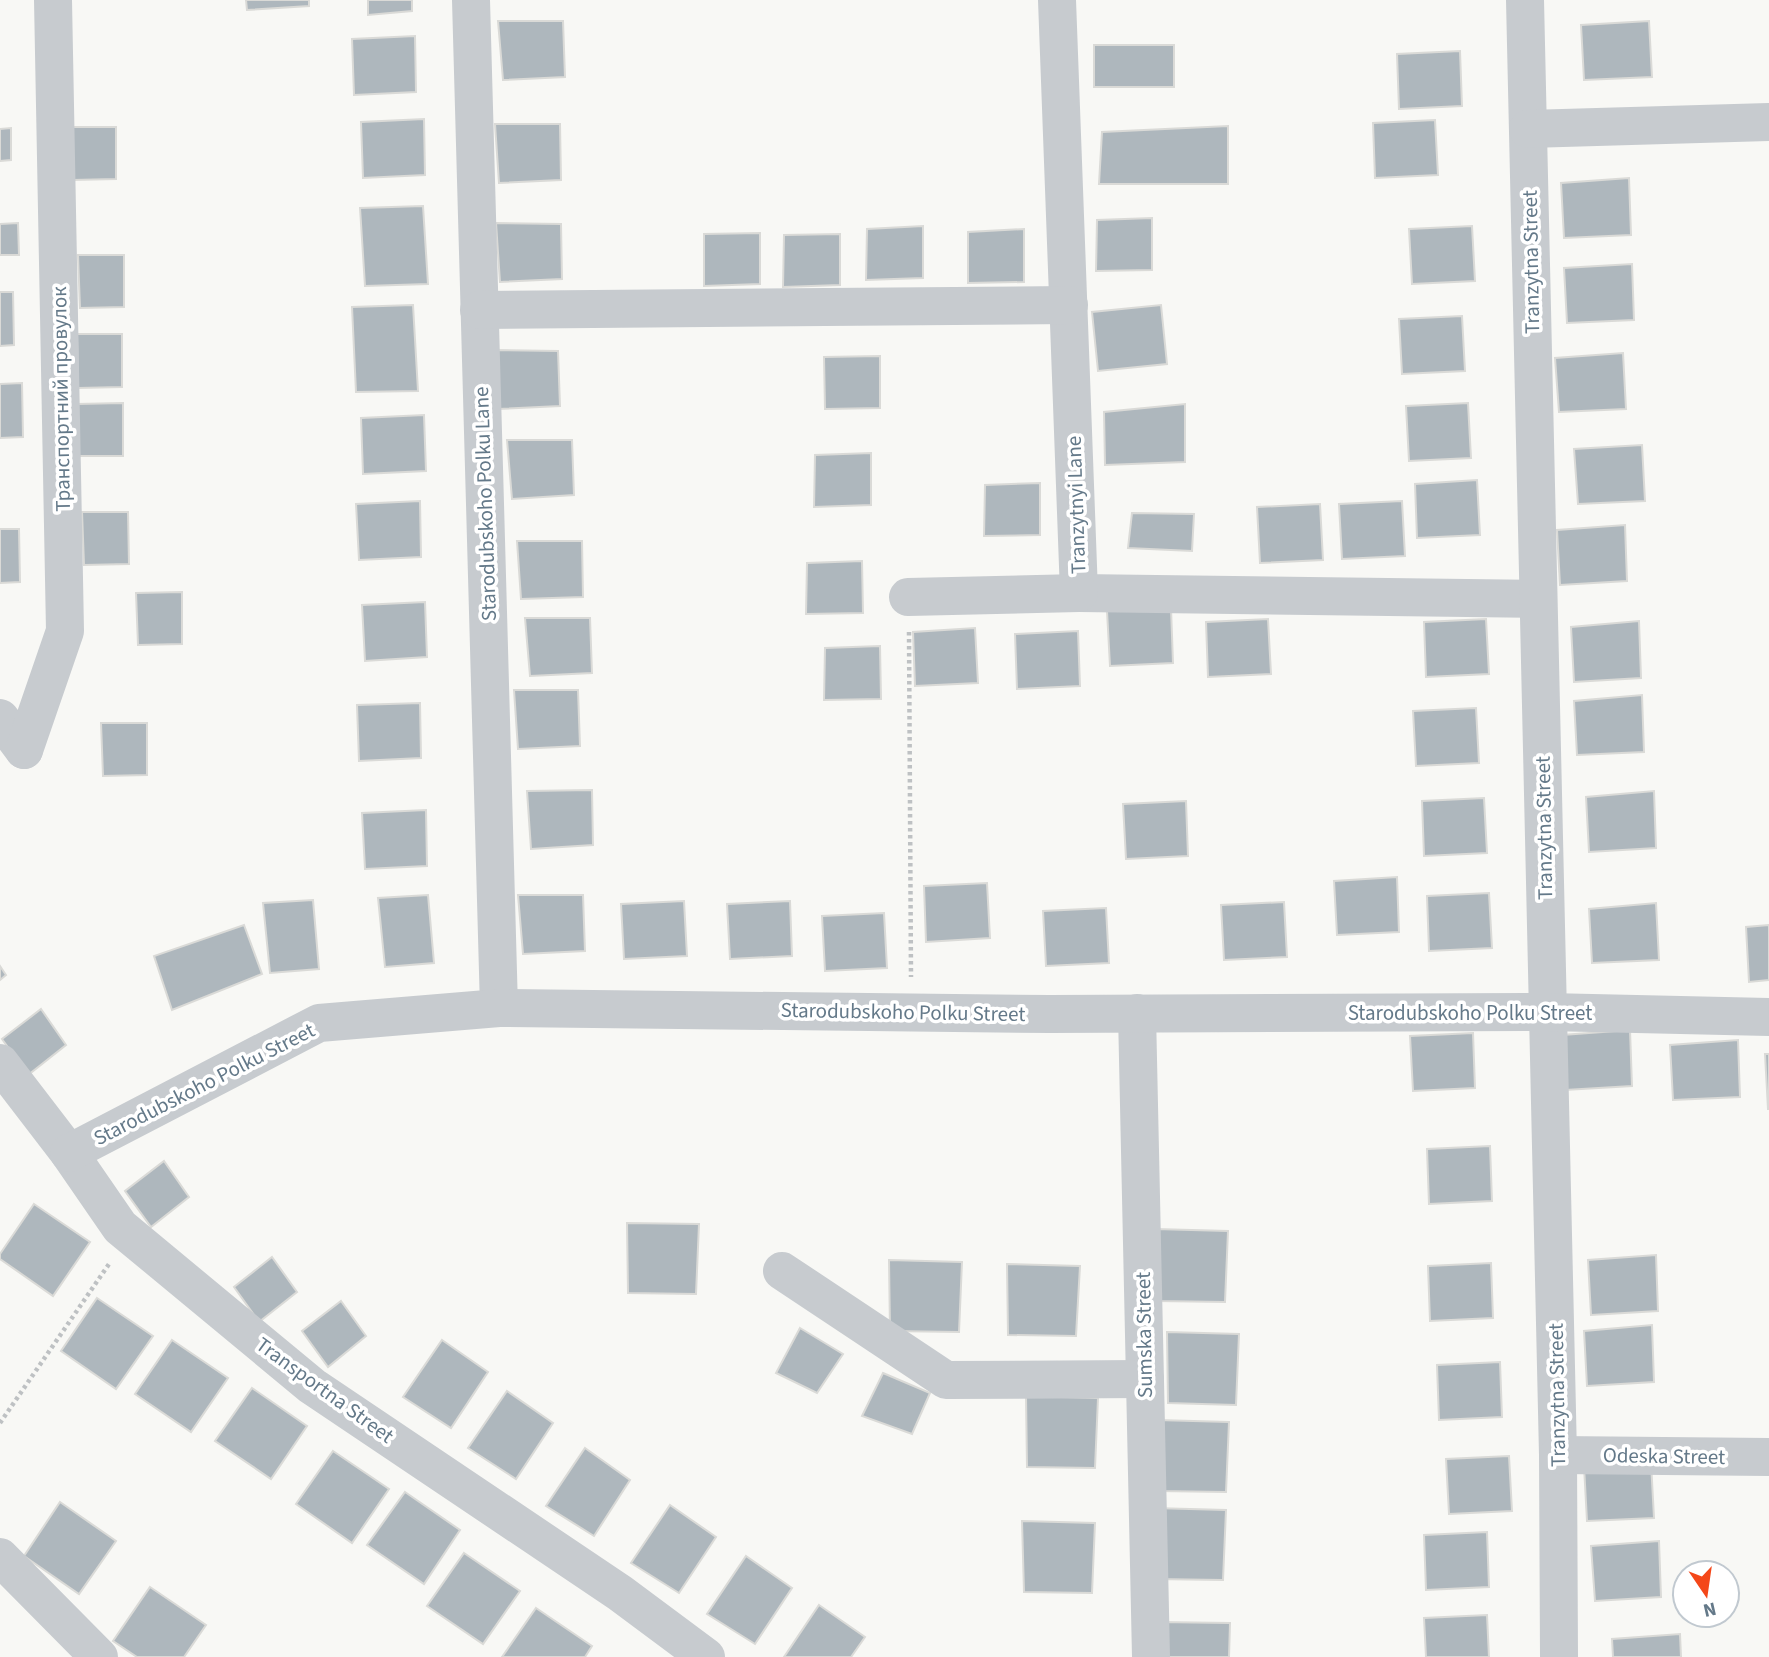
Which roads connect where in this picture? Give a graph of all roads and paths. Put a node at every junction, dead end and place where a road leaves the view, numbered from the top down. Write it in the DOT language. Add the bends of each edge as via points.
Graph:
graph roads {
  1 [pos="53,0"];
  2 [pos="471,0"];
  3 [pos="1057,0"];
  4 [pos="1525,0"];
  5 [pos="1769,122"];
  6 [pos="1528,129"];
  7 [pos="1069,305"];
  8 [pos="479,310"];
  9 [pos="1079,593"];
  10 [pos="908,597"];
  11 [pos="1538,599"];
  12 [pos="0,718"];
  13 [pos="12,760"];
  14 [pos="499,1007"];
  15 [pos="911,1012"];
  16 [pos="1548,1012"];
  17 [pos="1137,1013"];
  18 [pos="1769,1017"];
  19 [pos="0,1063"];
  20 [pos="69,1153"];
  21 [pos="130,1234"];
  22 [pos="782,1271"];
  23 [pos="1144,1379"];
  24 [pos="0,1423"];
  25 [pos="1558,1455"];
  26 [pos="1769,1457"];
  27 [pos="0,1557"];
  28 [pos="99,1657"];
  29 [pos="706,1657"];
  30 [pos="1150,1657"];
  31 [pos="1559,1657"];
  1 -- 13 [label="street, Транспортний провулок" via="65,631"];
  2 -- 8 [label="street, Starodubskoho Polku Lane"];
  3 -- 7 [label="street, Tranzytnyi Lane"];
  4 -- 6 [label="street, Tranzytna Street"];
  5 -- 6 [label="street"];
  6 -- 11 [label="street, Tranzytna Street"];
  7 -- 8 [label="street"];
  7 -- 9 [label="street, Tranzytnyi Lane"];
  8 -- 14 [label="street, Starodubskoho Polku Lane"];
  9 -- 10 [label="street"];
  9 -- 11 [label="street, Tranzytnyi Lane"];
  10 -- 15 [label="path"];
  11 -- 16 [label="street, Tranzytna Street"];
  12 -- 13 [label="street, Транспортний провулок"];
  14 -- 15 [label="street, Starodubskoho Polku Street"];
  14 -- 20 [label="street, Starodubskoho Polku Street" via="319,1023"];
  15 -- 17 [label="street, Starodubskoho Polku Street"];
  16 -- 17 [label="street, Starodubskoho Polku Street"];
  16 -- 18 [label="street, Starodubskoho Polku Street"];
  16 -- 25 [label="street, Tranzytna Street"];
  17 -- 23 [label="street, Sumska Street"];
  19 -- 20 [label="street, Transportna Street"];
  20 -- 21 [label="street, Transportna Street" via="120,1227"];
  21 -- 24 [label="path"];
  21 -- 29 [label="street, Transportna Street" via="312,1386 620,1593"];
  22 -- 23 [label="street" via="946,1380"];
  23 -- 30 [label="street, Sumska Street"];
  25 -- 26 [label="street, Odeska Street"];
  25 -- 31 [label="street, Tranzytna Street"];
  27 -- 28 [label="street"];
}
